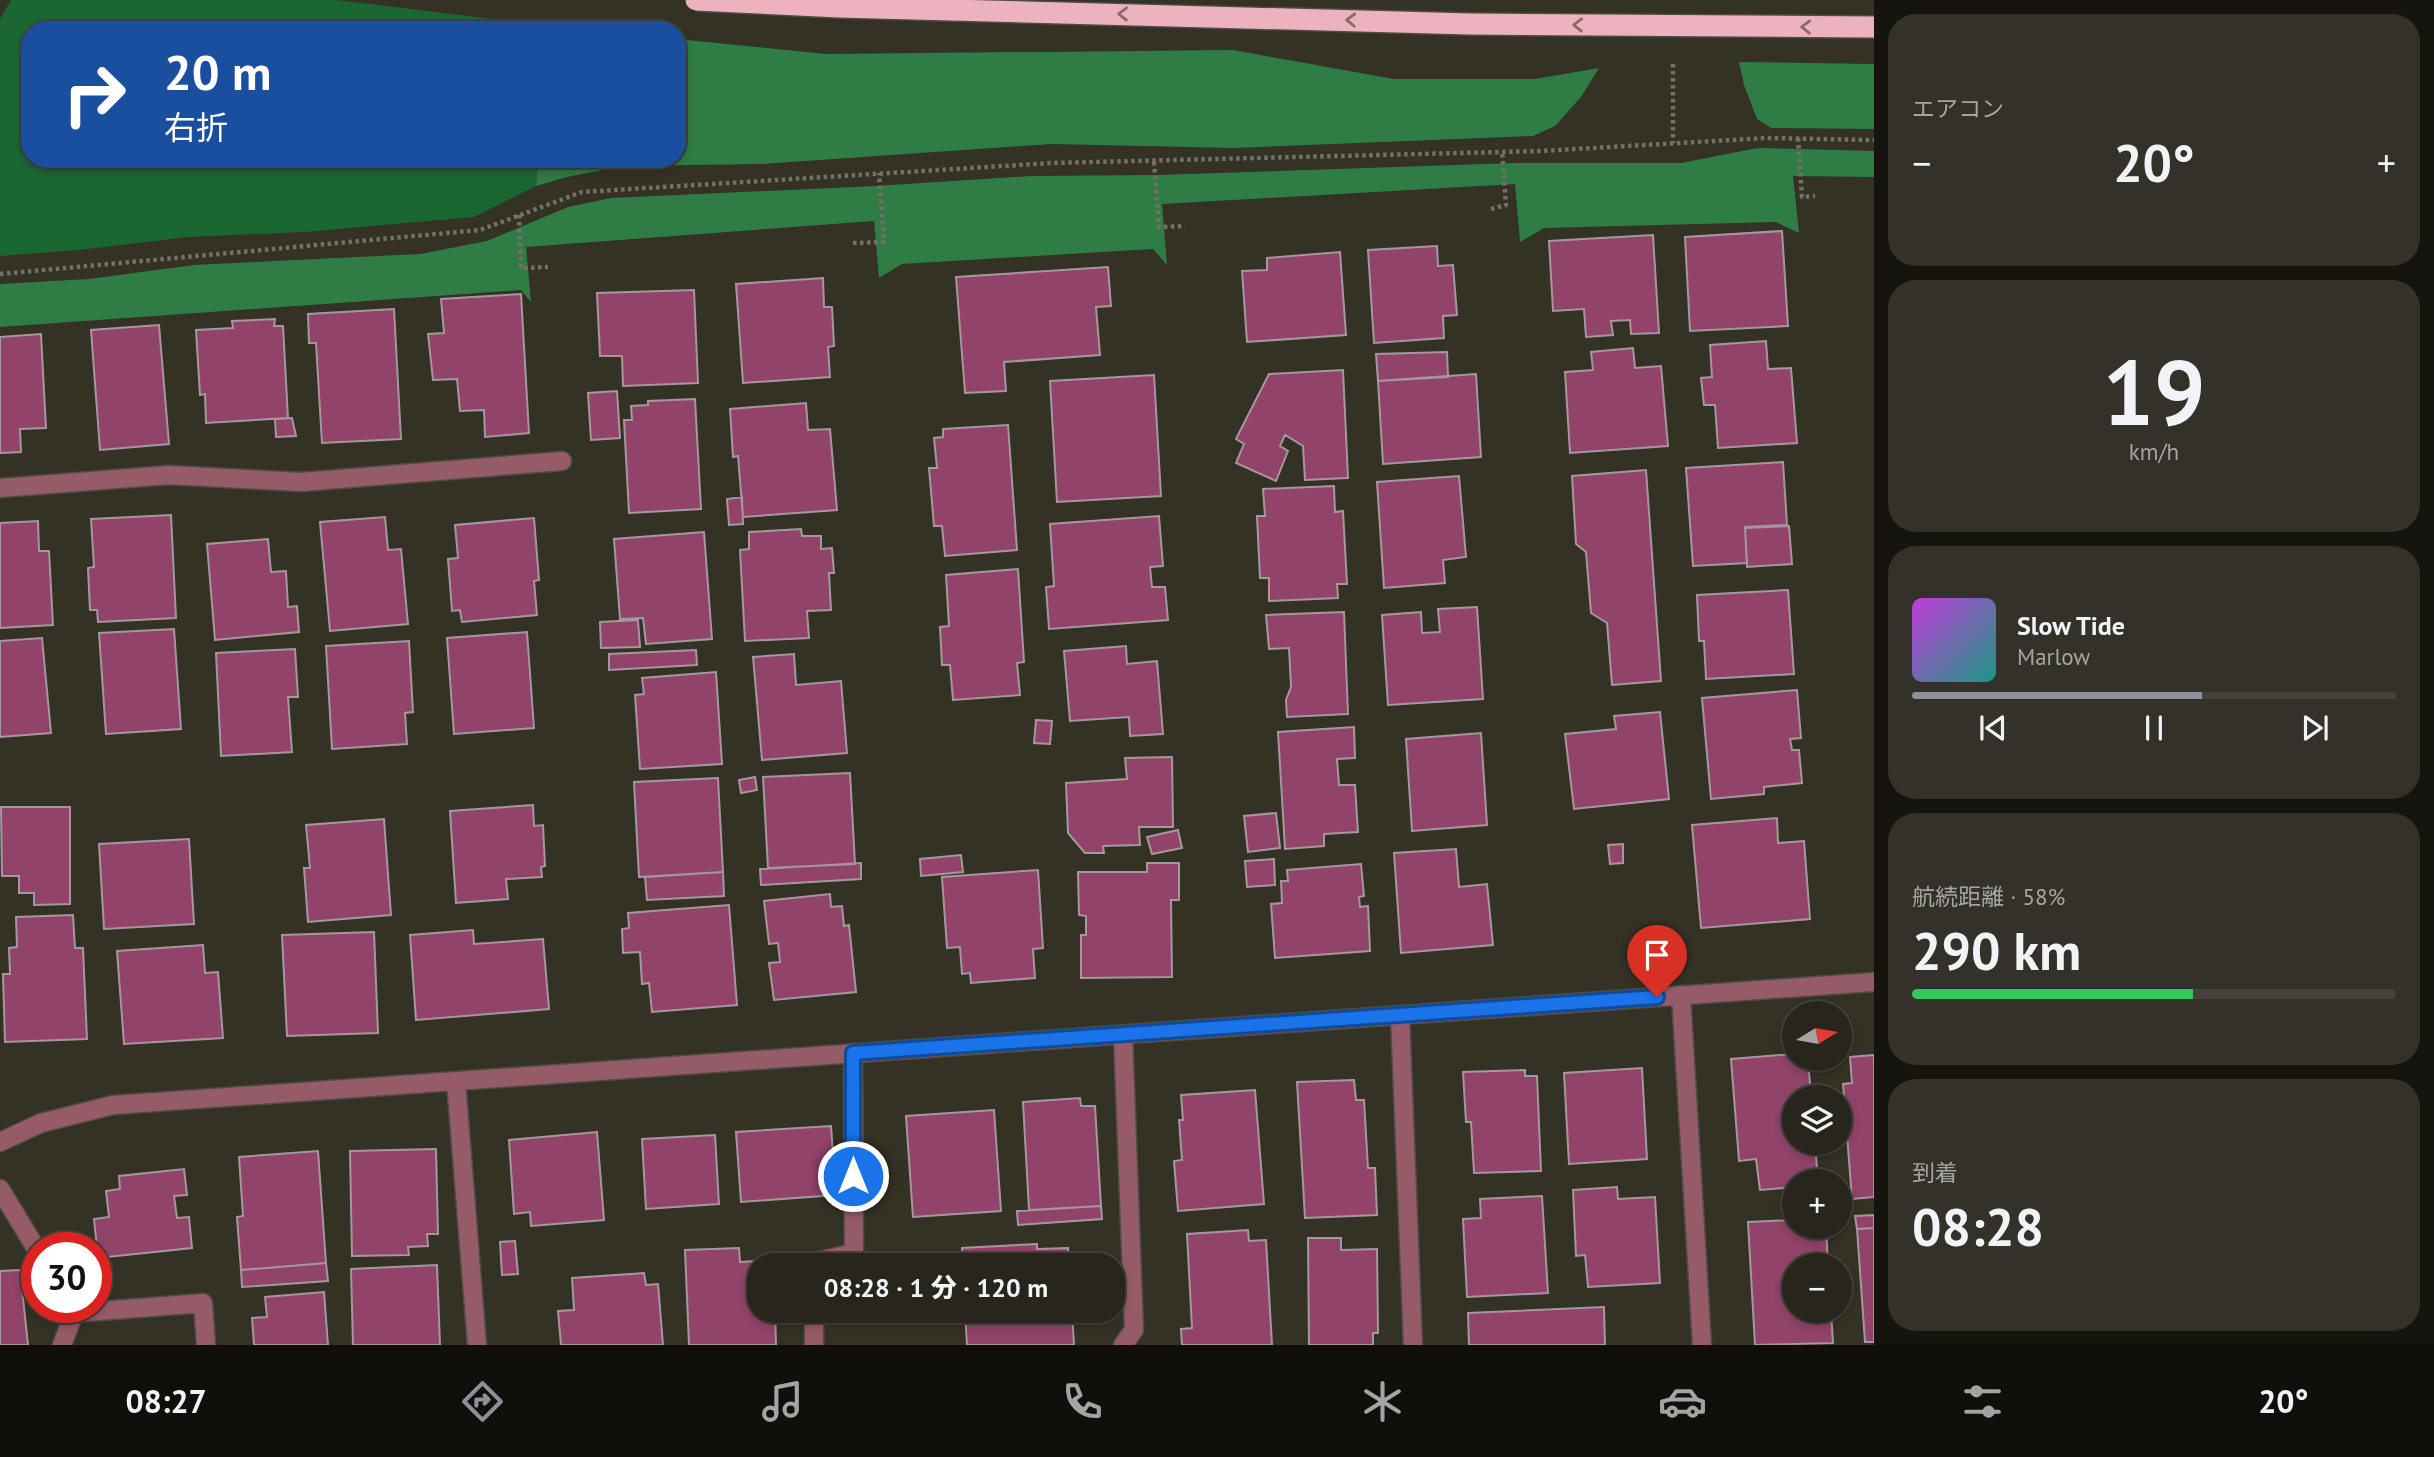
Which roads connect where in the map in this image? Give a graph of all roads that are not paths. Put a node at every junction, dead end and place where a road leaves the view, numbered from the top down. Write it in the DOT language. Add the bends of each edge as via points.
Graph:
graph roads {
  1 [pos="696,0"];
  2 [pos="1874,27"];
  3 [pos="562,461"];
  4 [pos="0,488"];
  5 [pos="1874,982"];
  6 [pos="1681,995"];
  7 [pos="1401,1015"];
  8 [pos="1124,1034"];
  9 [pos="853,1053"];
  10 [pos="456,1081"];
  11 [pos="1,1138"];
  12 [pos="0,1189"];
  13 [pos="26,1232"];
  14 [pos="853,1253"];
  15 [pos="112,1308"];
  16 [pos="68,1323"];
  17 [pos="814,1323"];
  18 [pos="62,1345"];
  19 [pos="206,1345"];
  20 [pos="477,1345"];
  21 [pos="814,1345"];
  22 [pos="1123,1345"];
  23 [pos="1413,1345"];
  24 [pos="1702,1345"];
  2 -- 1 [label="highway, one-way, bridge" via="1470,24"];
  3 -- 4 [label="street" via="301,482 169,475"];
  5 -- 6 [label="street"];
  6 -- 7 [label="street"];
  6 -- 24 [label="street"];
  7 -- 8 [label="street"];
  7 -- 23 [label="street"];
  8 -- 9 [label="street"];
  8 -- 22 [label="street" via="1134,1330"];
  9 -- 10 [label="street"];
  9 -- 14 [label="street"];
  10 -- 11 [label="street" via="113,1105"];
  10 -- 20 [label="street"];
  12 -- 13 [label="street"];
  15 -- 19 [label="street" via="203,1303"];
  16 -- 18 [label="street"];
  17 -- 21 [label="street"];
}
